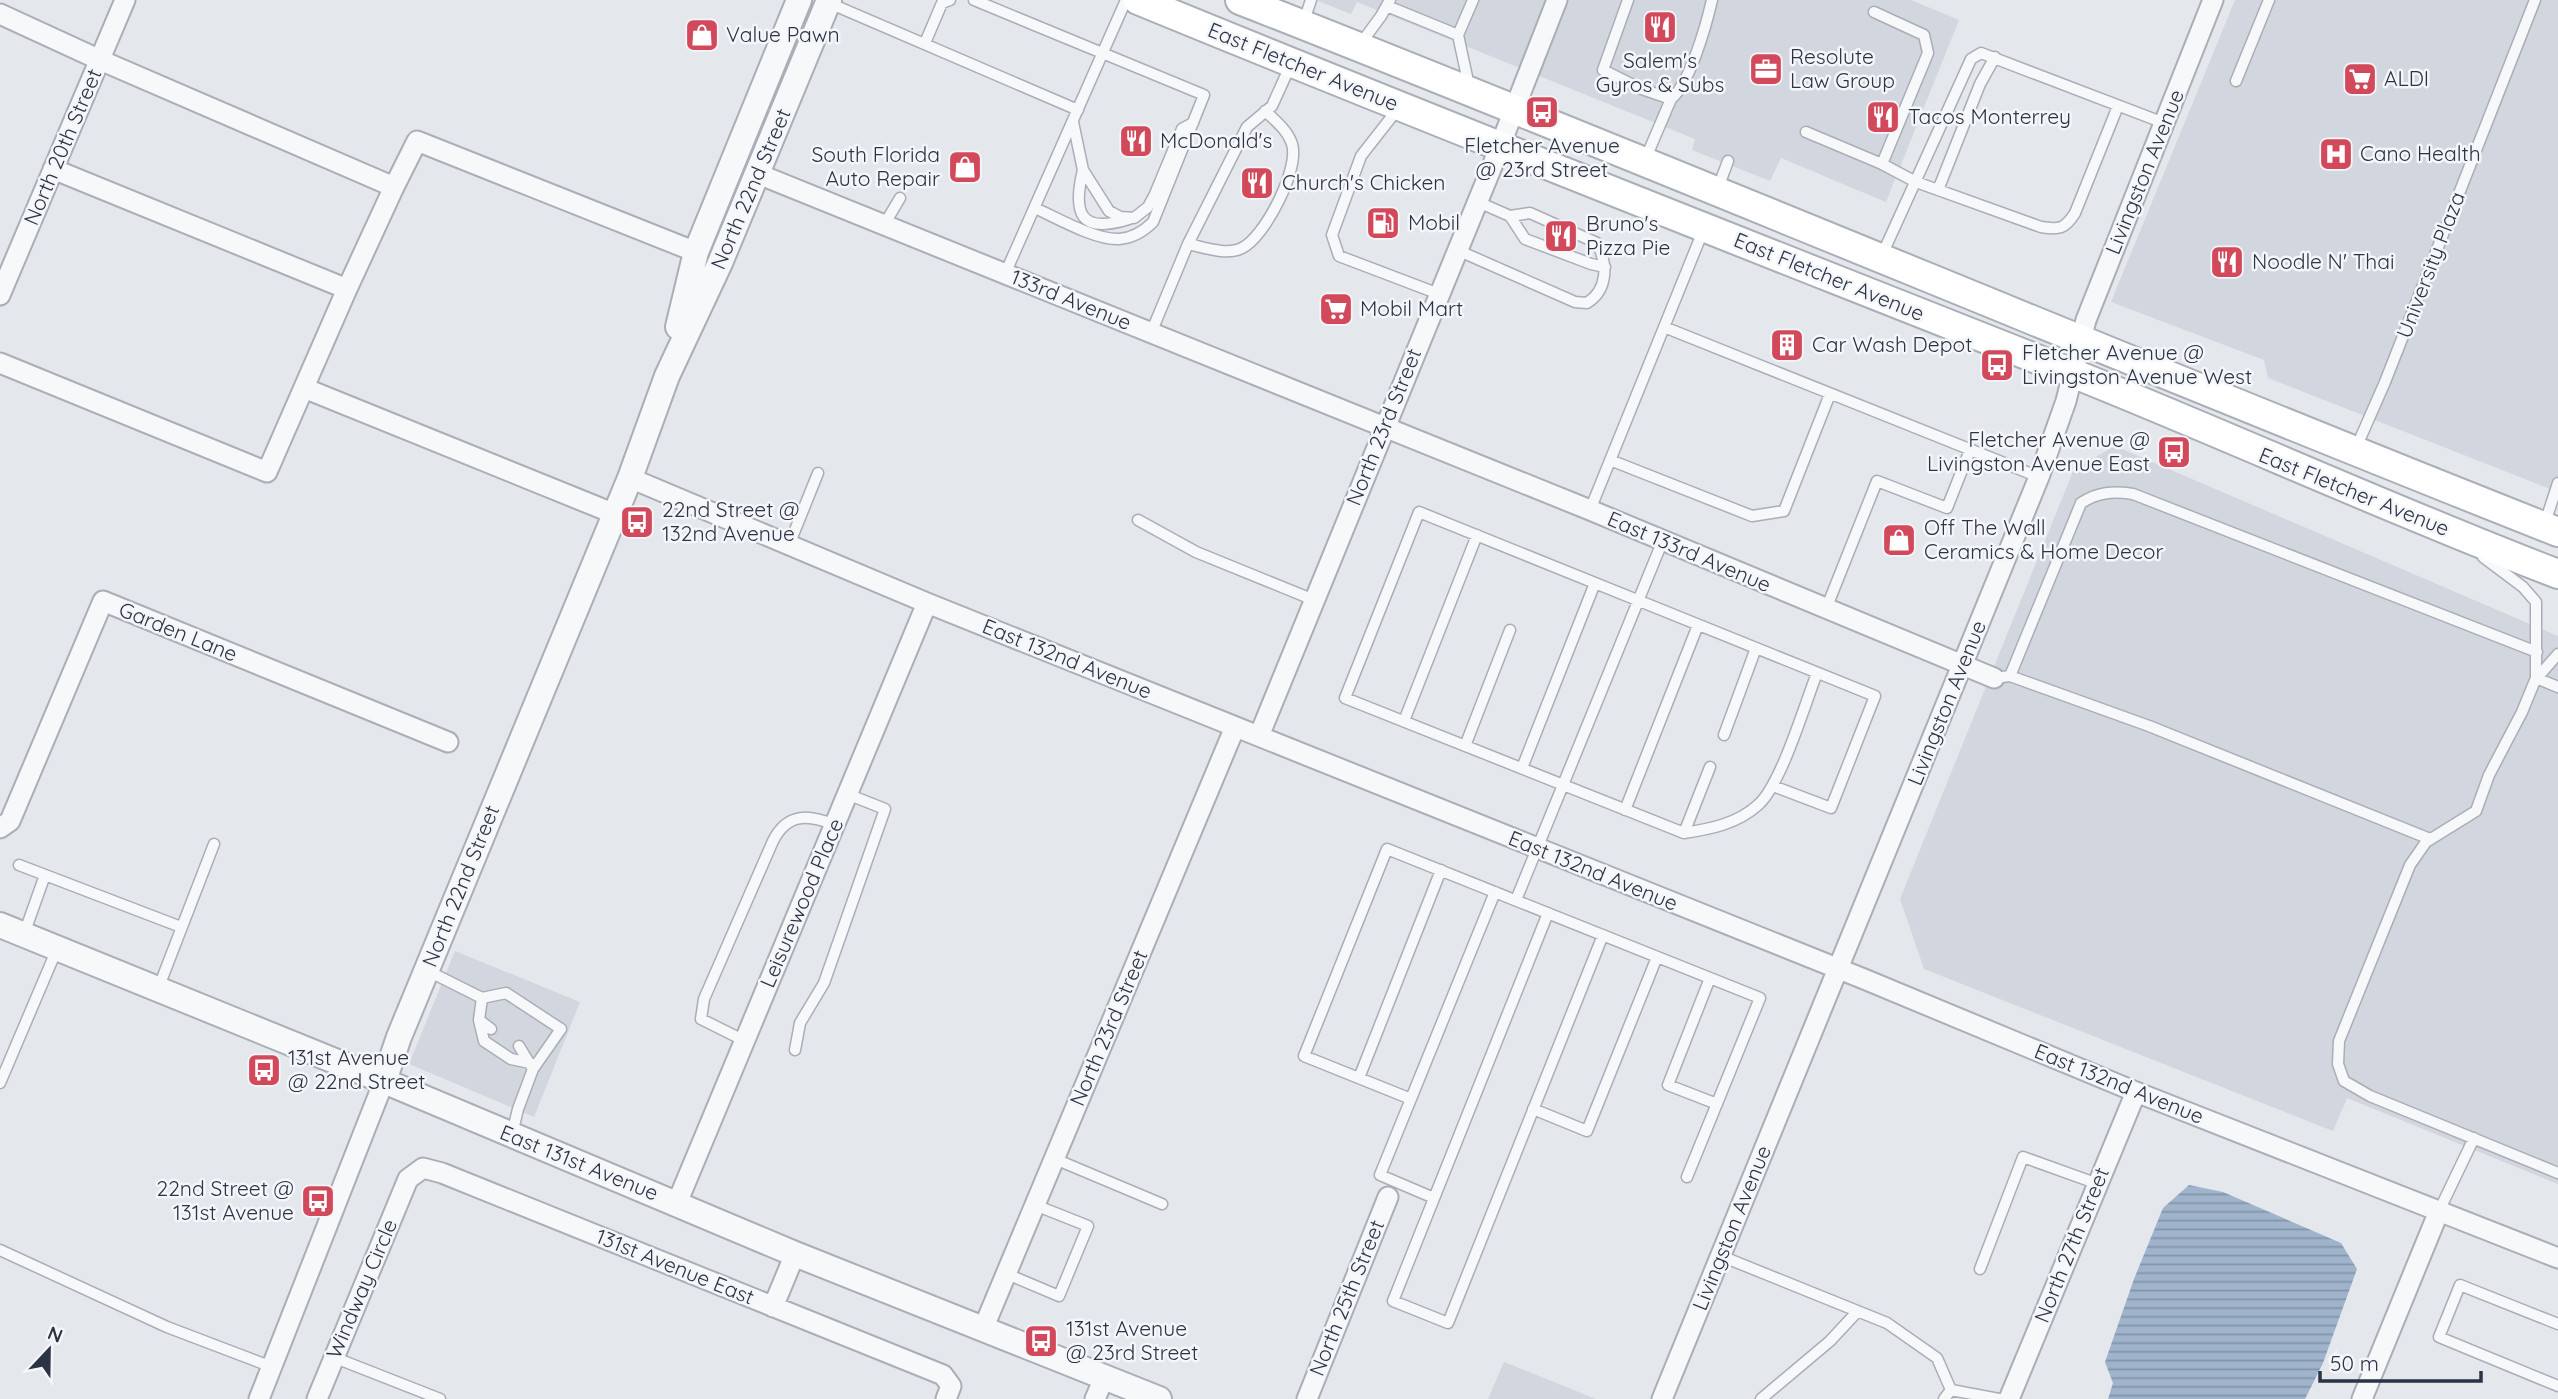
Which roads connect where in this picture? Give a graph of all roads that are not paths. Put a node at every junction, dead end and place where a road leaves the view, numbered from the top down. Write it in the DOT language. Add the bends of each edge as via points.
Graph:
graph roads {
  1 [pos="125,0"];
  2 [pos="799,0"];
  3 [pos="950,0"];
  4 [pos="974,0"];
  5 [pos="1126,0"];
  6 [pos="1138,0"];
  7 [pos="1473,0"];
  8 [pos="1557,0"];
  9 [pos="1628,0"];
  10 [pos="1712,0"];
  11 [pos="2213,0"];
  12 [pos="2269,0"];
  13 [pos="2535,0"];
  14 [pos="829,1"];
  15 [pos="1252,2"];
  16 [pos="1388,3"];
  17 [pos="1307,12"];
  18 [pos="1874,12"];
  19 [pos="0,14"];
  20 [pos="1458,35"];
  21 [pos="925,43"];
  22 [pos="1359,46"];
  23 [pos="1102,54"];
  24 [pos="1994,57"];
  25 [pos="100,61"];
  26 [pos="1291,63"];
  27 [pos="2236,81"];
  28 [pos="1470,90"];
  29 [pos="1671,99"];
  30 [pos="2118,106"];
  31 [pos="1399,107"];
  32 [pos="1515,108"];
  33 [pos="1078,110"];
  34 [pos="1265,111"];
  35 [pos="1073,122"];
  36 [pos="1193,123"];
  37 [pos="2164,123"];
  38 [pos="1806,132"];
  39 [pos="1499,146"];
  40 [pos="1728,160"];
  41 [pos="1645,162"];
  42 [pos="1882,164"];
  43 [pos="53,169"];
  44 [pos="1083,170"];
  45 [pos="758,174"];
  46 [pos="1916,182"];
  47 [pos="394,187"];
  48 [pos="1938,190"];
  49 [pos="1716,192"];
  50 [pos="900,198"];
  51 [pos="1478,202"];
  52 [pos="1035,208"];
  53 [pos="1510,216"];
  54 [pos="1134,218"];
  55 [pos="884,225"];
  56 [pos="1704,228"];
  57 [pos="1188,244"];
  58 [pos="1457,250"];
  59 [pos="696,251"];
  60 [pos="1881,259"];
  61 [pos="1605,267"];
  62 [pos="1005,274"];
  63 [pos="347,289"];
  64 [pos="1439,294"];
  65 [pos="0,295"];
  66 [pos="1664,327"];
  67 [pos="1151,333"];
  68 [pos="2082,342"];
  69 [pos="0,363"];
  70 [pos="2072,373"];
  71 [pos="667,376"];
  72 [pos="304,388"];
  73 [pos="1830,394"];
  74 [pos="1384,428"];
  75 [pos="1970,450"];
  76 [pos="2354,451"];
  77 [pos="1610,460"];
  78 [pos="818,472"];
  79 [pos="2039,477"];
  80 [pos="631,478"];
  81 [pos="2558,483"];
  82 [pos="1590,510"];
  83 [pos="615,514"];
  84 [pos="1138,520"];
  85 [pos="2437,526"];
  86 [pos="2551,530"];
  87 [pos="1477,536"];
  88 [pos="1663,540"];
  89 [pos="789,544"];
  90 [pos="2558,574"];
  91 [pos="1595,583"];
  92 [pos="1314,600"];
  93 [pos="1638,601"];
  94 [pos="927,603"];
  95 [pos="1826,609"];
  96 [pos="1698,625"];
  97 [pos="1510,630"];
  98 [pos="1756,648"];
  99 [pos="2538,652"];
  100 [pos="2558,654"];
  101 [pos="1963,666"];
  102 [pos="1817,673"];
  103 [pos="2002,677"];
  104 [pos="2536,678"];
  105 [pos="2558,687"];
  106 [pos="1404,721"];
  107 [pos="1235,727"];
  108 [pos="1724,735"];
  109 [pos="1259,736"];
  110 [pos="448,742"];
  111 [pos="1465,746"];
  112 [pos="1710,767"];
  113 [pos="1521,768"];
  114 [pos="1562,784"];
  115 [pos="1773,786"];
  116 [pos="848,794"];
  117 [pos="1625,810"];
  118 [pos="835,825"];
  119 [pos="0,828"];
  120 [pos="1684,833"];
  121 [pos="2431,839"];
  122 [pos="215,844"];
  123 [pos="1536,849"];
  124 [pos="19,865"];
  125 [pos="1441,870"];
  126 [pos="45,875"];
  127 [pos="1495,892"];
  128 [pos="1516,900"];
  129 [pos="1548,913"];
  130 [pos="0,925"];
  131 [pos="181,927"];
  132 [pos="24,934"];
  133 [pos="1603,935"];
  134 [pos="57,948"];
  135 [pos="1657,957"];
  136 [pos="1837,968"];
  137 [pos="426,970"];
  138 [pos="1710,978"];
  139 [pos="158,989"];
  140 [pos="482,998"];
  141 [pos="479,1020"];
  142 [pos="491,1029"];
  143 [pos="744,1041"];
  144 [pos="519,1046"];
  145 [pos="794,1049"];
  146 [pos="532,1066"];
  147 [pos="1359,1078"];
  148 [pos="384,1081"];
  149 [pos="0,1083"];
  150 [pos="2136,1092"];
  151 [pos="1411,1099"];
  152 [pos="1717,1104"];
  153 [pos="1533,1109"];
  154 [pos="512,1135"];
  155 [pos="2474,1138"];
  156 [pos="1055,1158"];
  157 [pos="2558,1172"];
  158 [pos="1687,1177"];
  159 [pos="408,1179"];
  160 [pos="2098,1184"];
  161 [pos="1388,1197"];
  162 [pos="1434,1198"];
  163 [pos="677,1203"];
  164 [pos="1162,1204"];
  165 [pos="1035,1205"];
  166 [pos="2440,1211"];
  167 [pos="0,1250"];
  168 [pos="795,1254"];
  169 [pos="1721,1256"];
  170 [pos="2558,1258"];
  171 [pos="1980,1269"];
  172 [pos="1007,1274"];
  173 [pos="773,1307"];
  174 [pos="1857,1312"];
  175 [pos="2558,1324"];
  176 [pos="984,1329"];
  177 [pos="333,1357"];
  178 [pos="272,1367"];
  179 [pos="2558,1386"];
  180 [pos="1100,1388"];
  181 [pos="1947,1394"];
  182 [pos="260,1399"];
  183 [pos="317,1399"];
  184 [pos="440,1399"];
  185 [pos="946,1399"];
  186 [pos="1159,1399"];
  187 [pos="1307,1399"];
  188 [pos="1662,1399"];
  189 [pos="1761,1399"];
  190 [pos="1998,1399"];
  191 [pos="2009,1399"];
  192 [pos="2362,1399"];
  1 -- 25 [label="street, North 20th Street"];
  2 -- 59 [label="street, North 22nd Street"];
  3 -- 21 [label="lane" via="942,3"];
  4 -- 23 [label="lane"];
  5 -- 23 [label="lane"];
  6 -- 26 [label="main road, East Fletcher Avenue"];
  7 -- 20 [label="lane"];
  8 -- 32 [label="street, North 23rd Street"];
  9 -- 29 [label="lane" via="1603,70"];
  10 -- 29 [label="lane" via="1680,92"];
  11 -- 37 [label="street, Livingston Avenue"];
  12 -- 27 [label="lane"];
  13 -- 76 [label="lane, University Plaza"];
  14 -- 21 [label="lane"];
  14 -- 45 [label="street, North 22nd Street"];
  15 -- 17 [label="main road, East Fletcher Avenue"];
  16 -- 20 [label="lane"];
  16 -- 22 [label="lane"];
  17 -- 22 [label="main road, East Fletcher Avenue"];
  18 -- 42 [label="lane" via="1924,35 1928,43"];
  19 -- 25 [label="street"];
  20 -- 28 [label="lane"];
  21 -- 33 [label="lane"];
  22 -- 28 [label="main road, East Fletcher Avenue"];
  23 -- 33 [label="lane"];
  23 -- 36 [label="lane" via="1204,95"];
  24 -- 30 [label="lane"];
  24 -- 46 [label="lane" via="1981,53 1971,59"];
  24 -- 48 [label="lane"];
  25 -- 43 [label="street, North 20th Street"];
  25 -- 47 [label="street"];
  26 -- 31 [label="main road, East Fletcher Avenue"];
  26 -- 34 [label="lane" via="1272,106"];
  28 -- 32 [label="main road, East Fletcher Avenue"];
  29 -- 41 [label="lane"];
  30 -- 37 [label="lane"];
  30 -- 48 [label="lane" via="2075,213 2064,228 2041,227"];
  31 -- 39 [label="main road, East Fletcher Avenue"];
  31 -- 64 [label="lane" via="1361,156 1332,235 1339,256"];
  32 -- 39 [label="street, North 23rd Street"];
  32 -- 41 [label="main road, East Fletcher Avenue"];
  33 -- 35 [label="lane"];
  34 -- 57 [label="lane" via="1247,127"];
  34 -- 57 [label="lane" via="1286,132 1294,153 1278,204 1243,248"];
  35 -- 44 [label="lane"];
  35 -- 52 [label="lane"];
  36 -- 52 [label="lane" via="1153,222 1142,233 1119,239 1093,233"];
  36 -- 54 [label="lane" via="1182,129 1148,208"];
  37 -- 68 [label="street, Livingston Avenue" via="2086,320"];
  38 -- 42 [label="lane"];
  39 -- 51 [label="street, North 23rd Street"];
  39 -- 56 [label="main road, East Fletcher Avenue"];
  40 -- 49 [label="lane"];
  41 -- 49 [label="main road, East Fletcher Avenue"];
  42 -- 46 [label="lane"];
  43 -- 63 [label="street"];
  43 -- 65 [label="street, North 20th Street"];
  44 -- 54 [label="lane" via="1109,211"];
  44 -- 54 [label="lane" via="1078,192 1085,218 1108,226"];
  45 -- 55 [label="street, 133rd Avenue"];
  45 -- 71 [label="street, North 22nd Street"];
  46 -- 48 [label="lane"];
  46 -- 60 [label="lane"];
  47 -- 59 [label="street" via="417,141"];
  47 -- 63 [label="street"];
  49 -- 60 [label="main road, East Fletcher Avenue"];
  50 -- 55 [label="lane"];
  51 -- 53 [label="lane"];
  51 -- 58 [label="street, North 23rd Street"];
  52 -- 62 [label="lane"];
  53 -- 61 [label="lane" via="1525,239"];
  53 -- 61 [label="lane" via="1530,213 1583,235 1597,243"];
  55 -- 62 [label="street, 133rd Avenue"];
  56 -- 66 [label="lane"];
  56 -- 70 [label="main road, East Fletcher Avenue"];
  57 -- 67 [label="lane"];
  58 -- 61 [label="lane" via="1575,302 1587,303 1597,297"];
  58 -- 64 [label="street, North 23rd Street"];
  59 -- 71 [label="street, North 22nd Street"];
  60 -- 68 [label="main road, East Fletcher Avenue"];
  62 -- 67 [label="street, 133rd Avenue"];
  63 -- 72 [label="street"];
  64 -- 74 [label="street, North 23rd Street"];
  66 -- 73 [label="lane"];
  66 -- 77 [label="lane"];
  67 -- 74 [label="street, 133rd Avenue"];
  68 -- 70 [label="street, Livingston Avenue"];
  68 -- 76 [label="main road, East Fletcher Avenue"];
  69 -- 72 [label="street" via="267,472"];
  70 -- 79 [label="street, Livingston Avenue"];
  70 -- 85 [label="main road, East Fletcher Avenue"];
  71 -- 80 [label="street, North 22nd Street"];
  72 -- 83 [label="street"];
  73 -- 75 [label="lane"];
  73 -- 77 [label="lane" via="1784,511 1752,516"];
  74 -- 82 [label="street, East 133rd Avenue"];
  74 -- 92 [label="street, North 23rd Street"];
  75 -- 79 [label="lane"];
  75 -- 95 [label="lane" via="1947,508 1877,481"];
  76 -- 86 [label="main road, East Fletcher Avenue"];
  77 -- 82 [label="lane"];
  78 -- 89 [label="lane"];
  79 -- 101 [label="street, Livingston Avenue"];
  80 -- 83 [label="street, North 22nd Street"];
  80 -- 89 [label="street, East 132nd Avenue"];
  81 -- 86 [label="lane"];
  82 -- 88 [label="street, East 133rd Avenue"];
  83 -- 137 [label="street, North 22nd Street"];
  84 -- 92 [label="lane" via="1196,552"];
  85 -- 90 [label="main road, East Fletcher Avenue"];
  85 -- 99 [label="lane" via="2502,570 2536,602"];
  87 -- 91 [label="lane"];
  87 -- 106 [label="lane"];
  87 -- 106 [label="lane" via="1419,512 1345,698"];
  88 -- 93 [label="lane"];
  88 -- 95 [label="street, East 133rd Avenue"];
  89 -- 94 [label="street, East 132nd Avenue"];
  91 -- 93 [label="lane"];
  91 -- 113 [label="lane"];
  92 -- 109 [label="street, North 23rd Street"];
  93 -- 96 [label="lane"];
  93 -- 114 [label="lane"];
  94 -- 107 [label="street, East 132nd Avenue"];
  94 -- 116 [label="street, Leisurewood Place"];
  95 -- 101 [label="street, East 133rd Avenue"];
  96 -- 98 [label="lane"];
  96 -- 117 [label="lane"];
  97 -- 111 [label="lane"];
  98 -- 102 [label="lane"];
  98 -- 108 [label="lane"];
  99 -- 103 [label="lane" via="2133,494 2115,491 2094,494 2081,503"];
  99 -- 104 [label="lane"];
  100 -- 104 [label="lane"];
  101 -- 103 [label="street, East 133rd Avenue"];
  101 -- 136 [label="street, Livingston Avenue"];
  102 -- 115 [label="lane"];
  102 -- 115 [label="lane" via="1875,696 1831,808"];
  103 -- 121 [label="lane" via="2149,726"];
  104 -- 105 [label="lane"];
  104 -- 121 [label="lane" via="2476,811"];
  106 -- 111 [label="lane"];
  107 -- 109 [label="street, East 132nd Avenue"];
  107 -- 156 [label="street, North 23rd Street"];
  109 -- 123 [label="street, East 132nd Avenue"];
  110 -- 119 [label="street, Garden Lane" via="103,601 10,821"];
  111 -- 113 [label="lane"];
  112 -- 120 [label="lane"];
  113 -- 114 [label="lane"];
  114 -- 117 [label="lane"];
  114 -- 123 [label="lane"];
  115 -- 120 [label="lane" via="1758,805 1718,828"];
  116 -- 118 [label="street, Leisurewood Place"];
  116 -- 145 [label="lane" via="885,808 824,983 800,1023"];
  117 -- 120 [label="lane"];
  118 -- 143 [label="street, Leisurewood Place"];
  118 -- 143 [label="lane" via="810,818 789,820 782,826 704,999 701,1019"];
  121 -- 155 [label="lane" via="2410,865 2339,1041 2339,1064 2344,1081 2370,1096"];
  122 -- 131 [label="lane"];
  123 -- 128 [label="lane"];
  123 -- 136 [label="street, East 132nd Avenue"];
  124 -- 126 [label="lane"];
  125 -- 127 [label="lane"];
  125 -- 147 [label="lane"];
  125 -- 147 [label="lane" via="1387,849 1304,1056"];
  126 -- 131 [label="lane"];
  126 -- 132 [label="lane"];
  127 -- 128 [label="lane"];
  127 -- 151 [label="lane"];
  128 -- 129 [label="lane"];
  129 -- 133 [label="lane"];
  129 -- 162 [label="lane"];
  130 -- 132 [label="street, East 131st Avenue"];
  131 -- 139 [label="lane"];
  132 -- 134 [label="street, East 131st Avenue"];
  133 -- 135 [label="lane"];
  133 -- 153 [label="lane"];
  134 -- 139 [label="street, East 131st Avenue"];
  134 -- 149 [label="lane"];
  135 -- 138 [label="lane"];
  135 -- 153 [label="lane" via="1587,1131"];
  136 -- 150 [label="street, East 132nd Avenue"];
  136 -- 169 [label="street, Livingston Avenue"];
  137 -- 140 [label="lane"];
  137 -- 148 [label="street, North 22nd Street"];
  138 -- 152 [label="lane" via="1668,1085"];
  138 -- 152 [label="lane" via="1760,998"];
  139 -- 148 [label="street, East 131st Avenue"];
  140 -- 141 [label="lane"];
  140 -- 146 [label="lane" via="506,993 561,1029"];
  141 -- 142 [label="lane"];
  141 -- 146 [label="lane" via="484,1041"];
  143 -- 163 [label="street, Leisurewood Place"];
  144 -- 146 [label="lane"];
  146 -- 154 [label="lane"];
  147 -- 151 [label="lane"];
  148 -- 154 [label="street, East 131st Avenue"];
  148 -- 178 [label="street, North 22nd Street"];
  150 -- 160 [label="street, North 27th Street"];
  150 -- 166 [label="street, East 132nd Avenue"];
  151 -- 162 [label="lane" via="1380,1175"];
  152 -- 158 [label="lane"];
  153 -- 162 [label="lane" via="1448,1323 1393,1301"];
  154 -- 163 [label="street, East 131st Avenue"];
  155 -- 157 [label="lane"];
  155 -- 166 [label="lane"];
  156 -- 164 [label="lane"];
  156 -- 165 [label="street, North 23rd Street"];
  159 -- 173 [label="street, 131st Avenue East" via="423,1168 442,1173"];
  159 -- 177 [label="street, Windway Circle"];
  160 -- 171 [label="lane" via="2023,1157"];
  160 -- 191 [label="street, North 27th Street"];
  161 -- 187 [label="street, North 25th Street"];
  163 -- 168 [label="street, East 131st Avenue"];
  165 -- 172 [label="street, North 23rd Street"];
  165 -- 172 [label="lane" via="1088,1226 1059,1296"];
  166 -- 170 [label="street, East 132nd Avenue"];
  166 -- 192 [label="street"];
  167 -- 178 [label="lane" via="167,1327"];
  168 -- 173 [label="street"];
  168 -- 176 [label="street, East 131st Avenue"];
  169 -- 174 [label="lane"];
  169 -- 188 [label="street, Livingston Avenue"];
  172 -- 176 [label="street, North 23rd Street"];
  173 -- 185 [label="street, 131st Avenue East" via="943,1376 951,1386"];
  174 -- 181 [label="lane" via="1887,1324 1937,1358"];
  174 -- 189 [label="lane"];
  175 -- 179 [label="lane" via="2460,1285 2439,1338"];
  176 -- 180 [label="street, East 131st Avenue"];
  177 -- 183 [label="street, Windway Circle"];
  177 -- 184 [label="lane"];
  178 -- 182 [label="street, North 22nd Street"];
  180 -- 186 [label="street, East 131st Avenue"];
  181 -- 190 [label="lane"];
}
